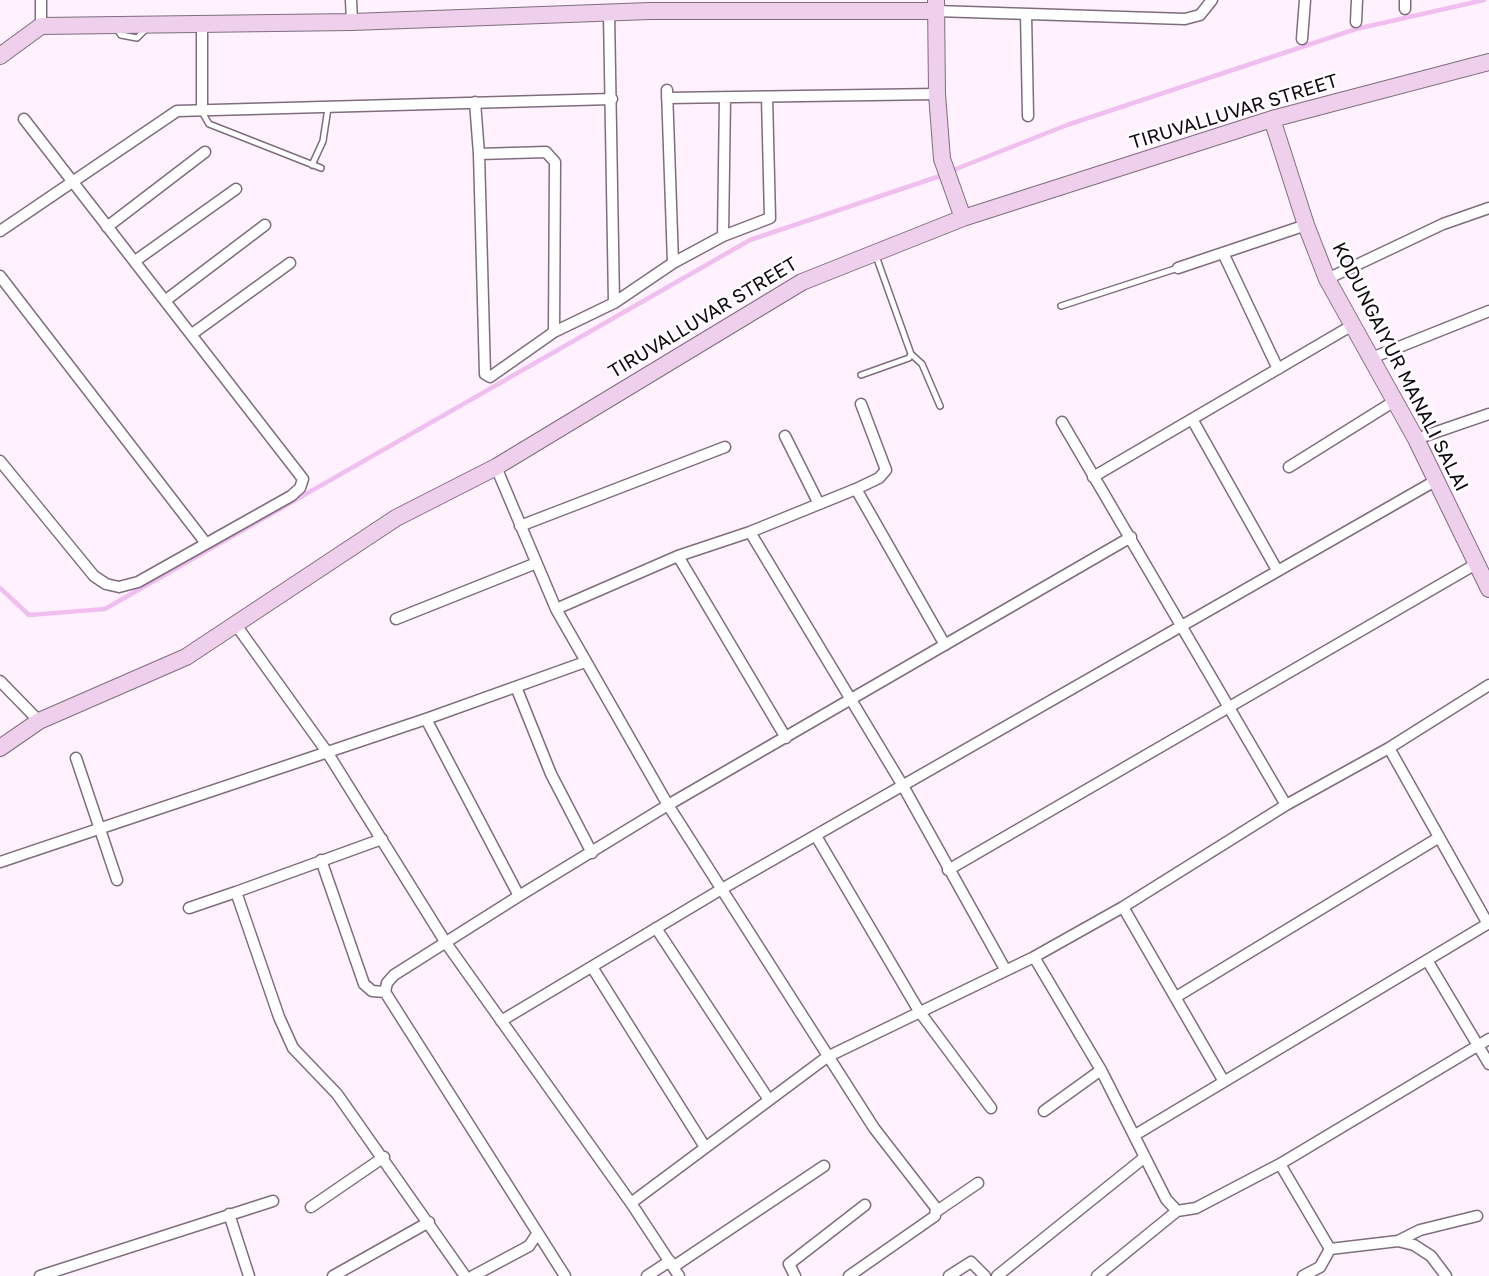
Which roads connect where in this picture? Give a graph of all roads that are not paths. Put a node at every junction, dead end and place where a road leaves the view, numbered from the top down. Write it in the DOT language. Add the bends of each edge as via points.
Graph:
graph roads {
  1 [pos="41,0"];
  2 [pos="351,0"];
  3 [pos="1305,0"];
  4 [pos="1357,0"];
  5 [pos="1211,3"];
  6 [pos="650,5"];
  7 [pos="936,5"];
  8 [pos="609,13"];
  9 [pos="1026,14"];
  10 [pos="352,22"];
  11 [pos="1356,22"];
  12 [pos="202,24"];
  13 [pos="41,26"];
  14 [pos="1302,38"];
  15 [pos="0,56"];
  16 [pos="1489,62"];
  17 [pos="937,94"];
  18 [pos="767,97"];
  19 [pos="725,98"];
  20 [pos="612,99"];
  21 [pos="475,102"];
  22 [pos="329,105"];
  23 [pos="202,109"];
  24 [pos="1028,116"];
  25 [pos="1272,119"];
  26 [pos="24,120"];
  27 [pos="205,152"];
  28 [pos="479,154"];
  29 [pos="312,164"];
  30 [pos="321,168"];
  31 [pos="74,183"];
  32 [pos="236,189"];
  33 [pos="1489,208"];
  34 [pos="963,218"];
  35 [pos="265,225"];
  36 [pos="1306,225"];
  37 [pos="107,226"];
  38 [pos="0,231"];
  39 [pos="723,236"];
  40 [pos="874,253"];
  41 [pos="1223,253"];
  42 [pos="135,261"];
  43 [pos="673,263"];
  44 [pos="290,264"];
  45 [pos="1178,268"];
  46 [pos="0,276"];
  47 [pos="1327,279"];
  48 [pos="166,300"];
  49 [pos="614,303"];
  50 [pos="1061,306"];
  51 [pos="1489,311"];
  52 [pos="1351,326"];
  53 [pos="554,332"];
  54 [pos="192,334"];
  55 [pos="911,354"];
  56 [pos="1369,359"];
  57 [pos="1278,369"];
  58 [pos="861,375"];
  59 [pos="1393,402"];
  60 [pos="861,404"];
  61 [pos="940,406"];
  62 [pos="1489,414"];
  63 [pos="1192,419"];
  64 [pos="1062,422"];
  65 [pos="786,436"];
  66 [pos="1416,439"];
  67 [pos="725,447"];
  68 [pos="0,461"];
  69 [pos="496,467"];
  70 [pos="1289,467"];
  71 [pos="1093,477"];
  72 [pos="1435,481"];
  73 [pos="856,489"];
  74 [pos="819,504"];
  75 [pos="520,526"];
  76 [pos="750,532"];
  77 [pos="1131,537"];
  78 [pos="205,542"];
  79 [pos="678,556"];
  80 [pos="534,564"];
  81 [pos="1476,564"];
  82 [pos="1277,570"];
  83 [pos="1489,589"];
  84 [pos="555,609"];
  85 [pos="396,619"];
  86 [pos="236,625"];
  87 [pos="1181,625"];
  88 [pos="945,645"];
  89 [pos="585,662"];
  90 [pos="0,681"];
  91 [pos="1489,685"];
  92 [pos="516,687"];
  93 [pos="849,701"];
  94 [pos="1230,710"];
  95 [pos="426,719"];
  96 [pos="39,721"];
  97 [pos="786,738"];
  98 [pos="0,748"];
  99 [pos="1389,748"];
  100 [pos="327,752"];
  101 [pos="76,758"];
  102 [pos="903,786"];
  103 [pos="668,805"];
  104 [pos="1286,805"];
  105 [pos="100,829"];
  106 [pos="816,836"];
  107 [pos="1438,838"];
  108 [pos="382,839"];
  109 [pos="592,853"];
  110 [pos="321,859"];
  111 [pos="0,862"];
  112 [pos="948,870"];
  113 [pos="117,880"];
  114 [pos="720,890"];
  115 [pos="236,892"];
  116 [pos="519,895"];
  117 [pos="1123,907"];
  118 [pos="189,908"];
  119 [pos="1489,923"];
  120 [pos="656,928"];
  121 [pos="446,943"];
  122 [pos="1034,957"];
  123 [pos="1427,960"];
  124 [pos="592,967"];
  125 [pos="1005,968"];
  126 [pos="385,992"];
  127 [pos="1176,997"];
  128 [pos="919,1011"];
  129 [pos="501,1021"];
  130 [pos="1489,1039"];
  131 [pos="1478,1046"];
  132 [pos="827,1057"];
  133 [pos="1489,1064"];
  134 [pos="1101,1070"];
  135 [pos="1223,1080"];
  136 [pos="769,1100"];
  137 [pos="991,1108"];
  138 [pos="1044,1111"];
  139 [pos="1135,1135"];
  140 [pos="705,1147"];
  141 [pos="384,1157"];
  142 [pos="1145,1157"];
  143 [pos="1280,1164"];
  144 [pos="824,1166"];
  145 [pos="978,1183"];
  146 [pos="273,1201"];
  147 [pos="631,1202"];
  148 [pos="865,1206"];
  149 [pos="311,1207"];
  150 [pos="937,1211"];
  151 [pos="1177,1211"];
  152 [pos="229,1214"];
  153 [pos="1477,1216"];
  154 [pos="429,1222"];
  155 [pos="537,1234"];
  156 [pos="1398,1241"];
  157 [pos="1330,1249"];
  158 [pos="674,1268"];
  159 [pos="1322,1272"];
  160 [pos="40,1276"];
  161 [pos="249,1276"];
  162 [pos="333,1276"];
  163 [pos="465,1276"];
  164 [pos="473,1276"];
  165 [pos="565,1276"];
  166 [pos="647,1276"];
  167 [pos="795,1276"];
  168 [pos="849,1276"];
  169 [pos="949,1276"];
  170 [pos="985,1276"];
  171 [pos="997,1276"];
  172 [pos="1097,1276"];
  173 [pos="1303,1276"];
  174 [pos="1446,1276"];
  1 -- 13 [label="street"];
  2 -- 10 [label="street"];
  3 -- 14 [label="street"];
  4 -- 11 [label="street"];
  5 -- 9 [label="street" via="1200,15 1185,19"];
  6 -- 7 [label="street"];
  6 -- 8 [label="street"];
  7 -- 9 [label="street"];
  7 -- 17 [label="street"];
  8 -- 10 [label="street"];
  8 -- 20 [label="street"];
  9 -- 24 [label="street"];
  10 -- 12 [label="street"];
  12 -- 13 [label="street"];
  12 -- 23 [label="street"];
  13 -- 15 [label="street"];
  16 -- 25 [label="street, TIRUVALLUVAR STREET"];
  17 -- 18 [label="street"];
  17 -- 34 [label="street" via="942,159"];
  18 -- 19 [label="street"];
  18 -- 39 [label="street" via="771,218"];
  19 -- 39 [label="street"];
  19 -- 43 [label="street" via="667,94"];
  20 -- 21 [label="street"];
  20 -- 49 [label="street"];
  21 -- 22 [label="street"];
  21 -- 28 [label="street"];
  22 -- 23 [label="street"];
  22 -- 29 [label="lane" via="323,141"];
  23 -- 29 [label="lane" via="209,124"];
  23 -- 31 [label="street" via="168,116"];
  25 -- 34 [label="street, TIRUVALLUVAR STREET"];
  25 -- 36 [label="street, KODUNGAIYUR MANALI SALAI"];
  26 -- 31 [label="street"];
  27 -- 37 [label="street"];
  28 -- 53 [label="street" via="546,152 555,162"];
  28 -- 53 [label="street" via="485,374 493,376"];
  29 -- 30 [label="lane"];
  31 -- 37 [label="street"];
  31 -- 38 [label="street"];
  32 -- 42 [label="street"];
  33 -- 47 [label="street"];
  34 -- 40 [label="street, TIRUVALLUVAR STREET"];
  35 -- 48 [label="street"];
  36 -- 41 [label="street"];
  36 -- 47 [label="street, KODUNGAIYUR MANALI SALAI"];
  37 -- 42 [label="street"];
  39 -- 43 [label="street"];
  40 -- 55 [label="lane"];
  40 -- 69 [label="street, TIRUVALLUVAR STREET" via="802,282"];
  41 -- 45 [label="street"];
  41 -- 57 [label="street"];
  42 -- 48 [label="street"];
  43 -- 49 [label="street"];
  44 -- 54 [label="street"];
  45 -- 50 [label="lane"];
  46 -- 78 [label="street"];
  47 -- 52 [label="street, KODUNGAIYUR MANALI SALAI"];
  48 -- 54 [label="street"];
  49 -- 53 [label="street"];
  51 -- 56 [label="street"];
  52 -- 56 [label="street, KODUNGAIYUR MANALI SALAI"];
  52 -- 57 [label="street"];
  54 -- 78 [label="street" via="303,479 291,496"];
  55 -- 58 [label="lane"];
  55 -- 61 [label="lane" via="922,364"];
  56 -- 59 [label="street, KODUNGAIYUR MANALI SALAI"];
  57 -- 63 [label="street"];
  59 -- 66 [label="street, KODUNGAIYUR MANALI SALAI"];
  59 -- 70 [label="street"];
  60 -- 73 [label="street" via="886,470"];
  62 -- 66 [label="street"];
  63 -- 71 [label="street"];
  63 -- 82 [label="street"];
  64 -- 71 [label="street"];
  65 -- 74 [label="street"];
  66 -- 72 [label="street, KODUNGAIYUR MANALI SALAI"];
  67 -- 75 [label="street"];
  68 -- 78 [label="street" via="94,576 106,584 118,587 138,582"];
  69 -- 75 [label="street"];
  69 -- 86 [label="street, TIRUVALLUVAR STREET" via="396,517"];
  71 -- 77 [label="street"];
  72 -- 81 [label="street, KODUNGAIYUR MANALI SALAI"];
  72 -- 82 [label="street"];
  73 -- 74 [label="street"];
  73 -- 88 [label="street"];
  74 -- 76 [label="street"];
  75 -- 80 [label="street"];
  76 -- 79 [label="street"];
  76 -- 93 [label="street"];
  77 -- 87 [label="street"];
  77 -- 88 [label="street"];
  79 -- 84 [label="street"];
  79 -- 97 [label="street"];
  80 -- 84 [label="street"];
  80 -- 85 [label="street"];
  81 -- 83 [label="street, KODUNGAIYUR MANALI SALAI"];
  81 -- 94 [label="street"];
  82 -- 87 [label="street"];
  84 -- 89 [label="street"];
  86 -- 96 [label="street, TIRUVALLUVAR STREET" via="187,657"];
  86 -- 100 [label="street"];
  87 -- 94 [label="street"];
  87 -- 102 [label="street"];
  88 -- 93 [label="street"];
  89 -- 92 [label="street"];
  89 -- 103 [label="street"];
  90 -- 96 [label="street"];
  91 -- 99 [label="street"];
  92 -- 95 [label="street"];
  92 -- 109 [label="street" via="551,774"];
  93 -- 97 [label="street"];
  93 -- 102 [label="street"];
  94 -- 104 [label="street"];
  94 -- 112 [label="street"];
  95 -- 100 [label="street"];
  95 -- 116 [label="street"];
  96 -- 98 [label="street, TIRUVALLUVAR STREET"];
  97 -- 103 [label="street"];
  99 -- 104 [label="street"];
  99 -- 107 [label="street"];
  100 -- 105 [label="street"];
  100 -- 108 [label="street"];
  101 -- 105 [label="street"];
  102 -- 106 [label="street"];
  102 -- 112 [label="street"];
  103 -- 109 [label="street"];
  103 -- 114 [label="street"];
  104 -- 117 [label="street"];
  105 -- 111 [label="street"];
  105 -- 113 [label="street"];
  106 -- 114 [label="street"];
  106 -- 128 [label="street"];
  107 -- 119 [label="street"];
  107 -- 127 [label="street"];
  108 -- 110 [label="street"];
  108 -- 121 [label="street"];
  109 -- 116 [label="street"];
  110 -- 115 [label="street"];
  110 -- 126 [label="street" via="364,984 372,991"];
  112 -- 125 [label="street"];
  114 -- 120 [label="street"];
  114 -- 132 [label="street"];
  115 -- 118 [label="street"];
  115 -- 141 [label="street" via="293,1048 337,1094"];
  116 -- 121 [label="street"];
  117 -- 122 [label="street"];
  117 -- 127 [label="street"];
  119 -- 123 [label="street"];
  120 -- 124 [label="street"];
  120 -- 136 [label="street"];
  121 -- 126 [label="street" via="394,975"];
  121 -- 129 [label="street"];
  122 -- 125 [label="street"];
  122 -- 134 [label="street"];
  123 -- 131 [label="street"];
  123 -- 135 [label="street"];
  124 -- 129 [label="street"];
  124 -- 140 [label="street"];
  125 -- 128 [label="street"];
  126 -- 155 [label="street" via="534,1222"];
  127 -- 135 [label="street"];
  128 -- 132 [label="street"];
  128 -- 137 [label="street"];
  129 -- 147 [label="street"];
  130 -- 131 [label="street"];
  131 -- 133 [label="street"];
  131 -- 143 [label="street"];
  132 -- 136 [label="street"];
  132 -- 150 [label="street"];
  134 -- 138 [label="street"];
  134 -- 139 [label="street"];
  135 -- 139 [label="street"];
  136 -- 140 [label="street"];
  139 -- 142 [label="street"];
  140 -- 147 [label="street"];
  141 -- 149 [label="street"];
  141 -- 154 [label="street"];
  142 -- 151 [label="street"];
  142 -- 171 [label="street"];
  143 -- 151 [label="street" via="1196,1208"];
  143 -- 157 [label="street"];
  144 -- 158 [label="street"];
  145 -- 150 [label="street"];
  146 -- 152 [label="street"];
  147 -- 158 [label="street"];
  148 -- 167 [label="street" via="789,1264"];
  150 -- 168 [label="street"];
  151 -- 172 [label="street"];
  152 -- 160 [label="street"];
  152 -- 161 [label="street"];
  153 -- 156 [label="street" via="1420,1230"];
  154 -- 162 [label="street"];
  154 -- 163 [label="street"];
  155 -- 164 [label="street" via="529,1246"];
  155 -- 165 [label="street"];
  156 -- 157 [label="street"];
  156 -- 174 [label="street" via="1431,1256"];
  157 -- 159 [label="street"];
  158 -- 166 [label="street"];
  159 -- 173 [label="street"];
  169 -- 170 [label="street" via="971,1262"];
}
